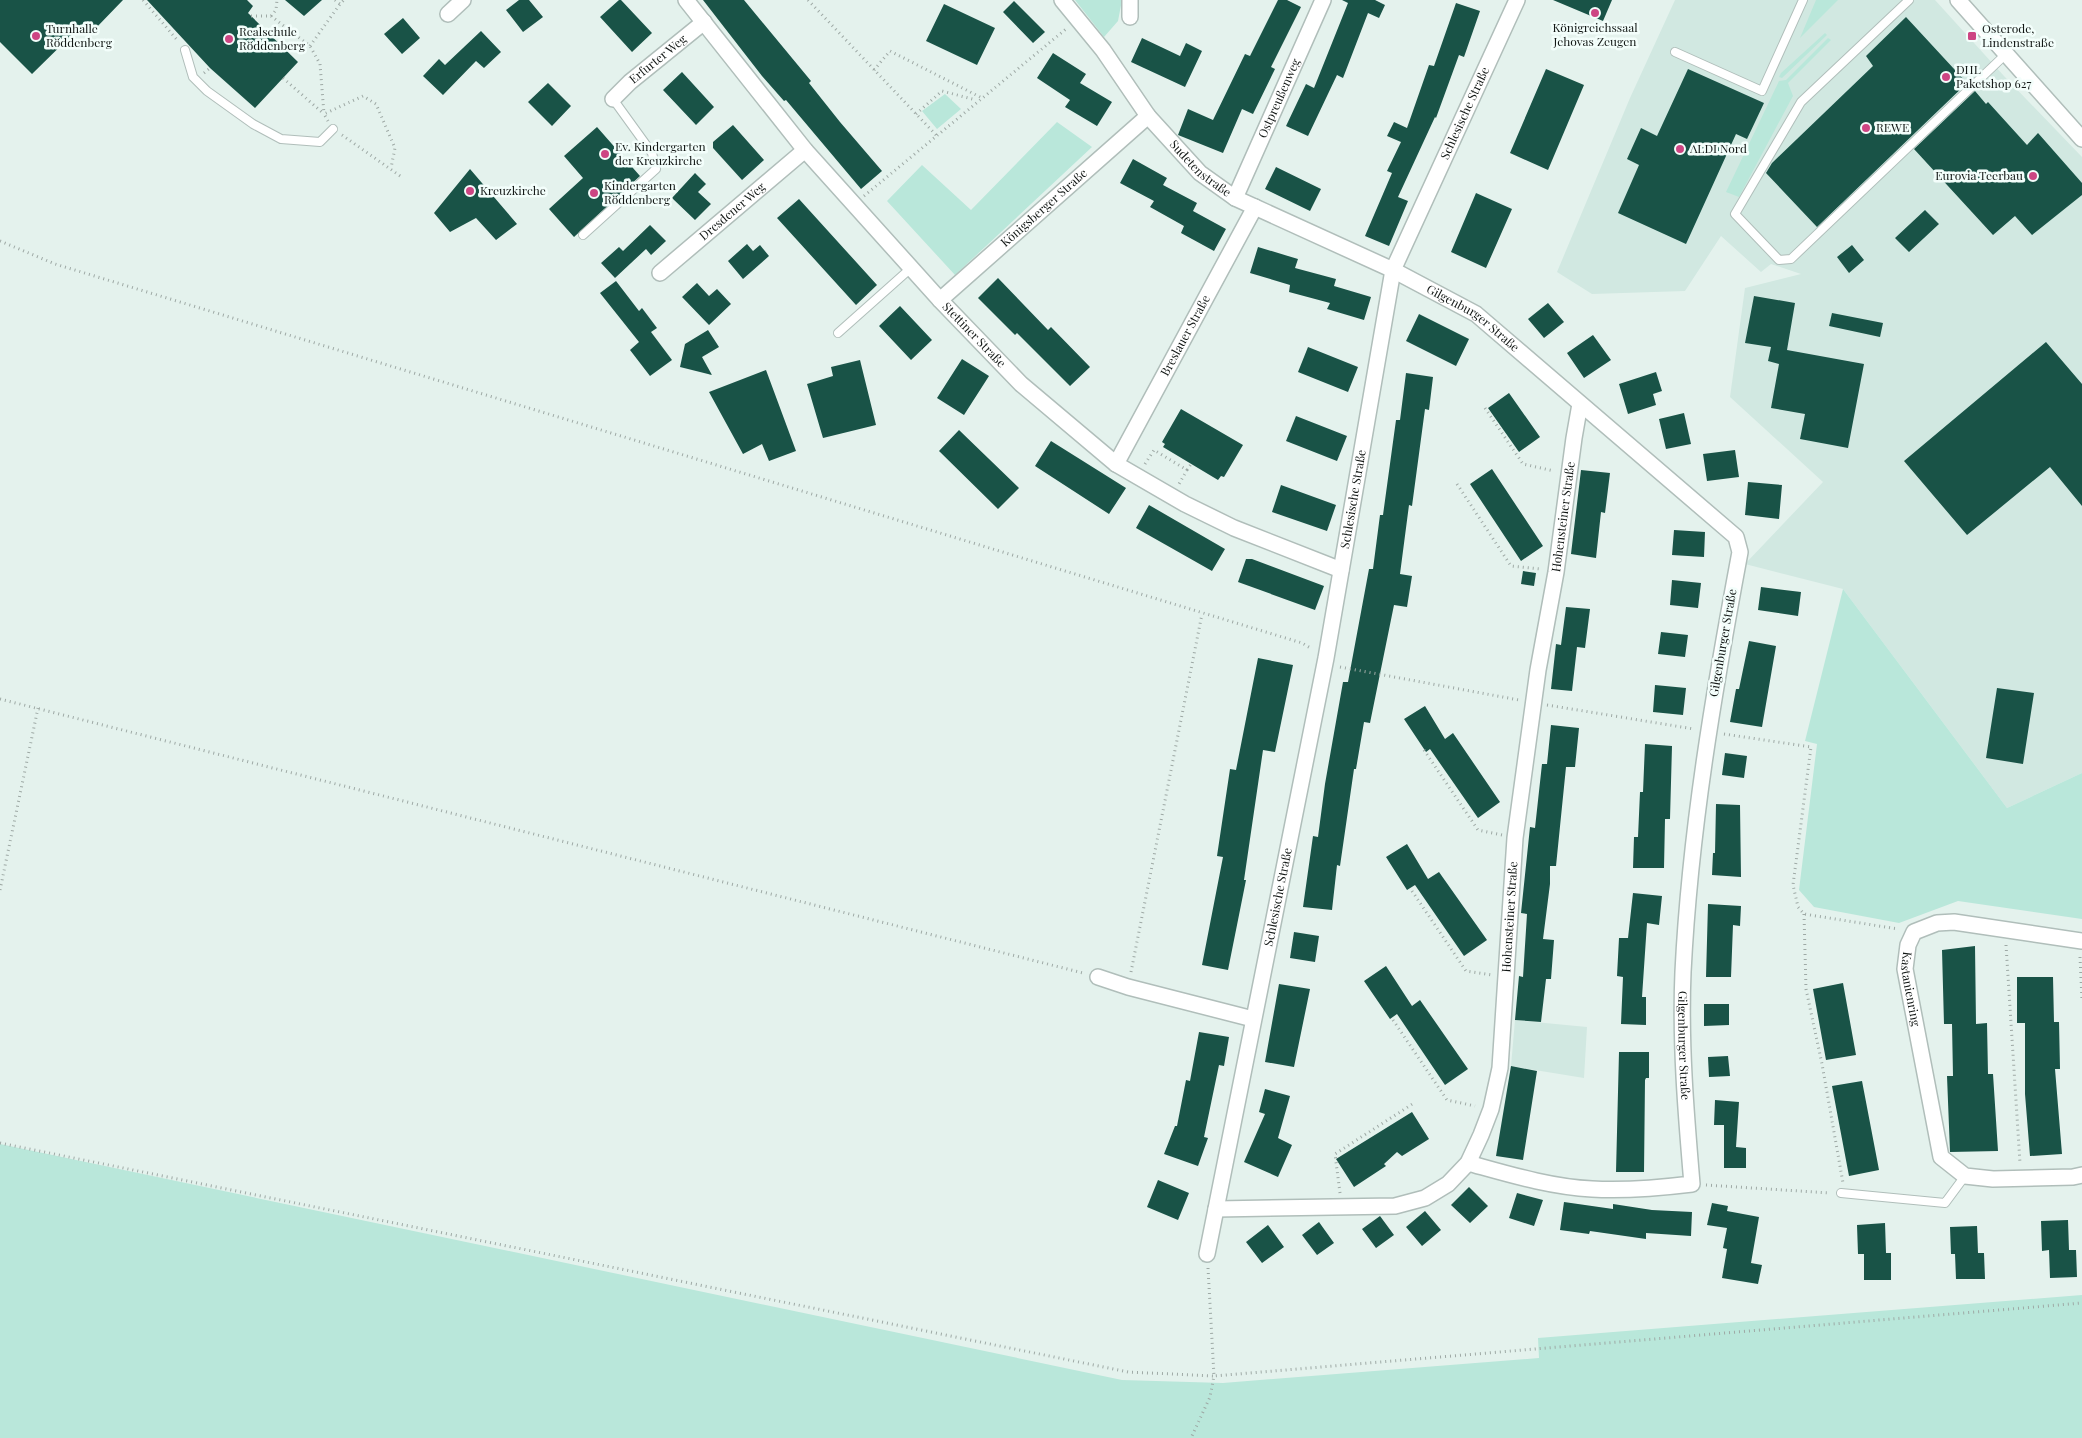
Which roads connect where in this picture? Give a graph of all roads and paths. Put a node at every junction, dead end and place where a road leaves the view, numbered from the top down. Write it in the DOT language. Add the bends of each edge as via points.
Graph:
graph roads {
  1 [pos="142,0"];
  2 [pos="277,0"];
  3 [pos="335,0"];
  4 [pos="344,0"];
  5 [pos="462,0"];
  6 [pos="686,0"];
  7 [pos="808,0"];
  8 [pos="1062,0"];
  9 [pos="1130,0"];
  10 [pos="1323,0"];
  11 [pos="1517,0"];
  12 [pos="1803,0"];
  13 [pos="1909,0"];
  14 [pos="1958,0"];
  15 [pos="340,4"];
  16 [pos="448,14"];
  17 [pos="251,16"];
  18 [pos="271,16"];
  19 [pos="1130,17"];
  20 [pos="1078,19"];
  21 [pos="704,22"];
  22 [pos="310,46"];
  23 [pos="185,50"];
  24 [pos="1675,52"];
  25 [pos="2006,54"];
  26 [pos="210,68"];
  27 [pos="874,70"];
  28 [pos="283,78"];
  29 [pos="982,98"];
  30 [pos="613,99"];
  31 [pos="976,100"];
  32 [pos="324,114"];
  33 [pos="916,114"];
  34 [pos="1148,116"];
  35 [pos="333,129"];
  36 [pos="936,136"];
  37 [pos="2082,139"];
  38 [pos="805,150"];
  39 [pos="390,168"];
  40 [pos="403,178"];
  41 [pos="1235,198"];
  42 [pos="854,204"];
  43 [pos="1255,207"];
  44 [pos="582,235"];
  45 [pos="0,241"];
  46 [pos="911,268"];
  47 [pos="1393,270"];
  48 [pos="660,273"];
  49 [pos="940,300"];
  50 [pos="838,333"];
  51 [pos="1580,404"];
  52 [pos="1485,408"];
  53 [pos="1116,464"];
  54 [pos="1191,464"];
  55 [pos="1143,469"];
  56 [pos="1187,470"];
  57 [pos="1570,475"];
  58 [pos="1457,484"];
  59 [pos="1176,489"];
  60 [pos="1341,570"];
  61 [pos="1556,572"];
  62 [pos="1202,614"];
  63 [pos="1326,658"];
  64 [pos="0,699"];
  65 [pos="1534,703"];
  66 [pos="38,708"];
  67 [pos="1708,732"];
  68 [pos="1424,750"];
  69 [pos="1515,838"];
  70 [pos="0,890"];
  71 [pos="1412,891"];
  72 [pos="1804,914"];
  73 [pos="2005,930"];
  74 [pos="1914,932"];
  75 [pos="2081,941"];
  76 [pos="1098,977"];
  77 [pos="1507,977"];
  78 [pos="1128,987"];
  79 [pos="2082,1000"];
  80 [pos="1253,1019"];
  81 [pos="1393,1020"];
  82 [pos="1414,1103"];
  83 [pos="1491,1109"];
  84 [pos="0,1143"];
  85 [pos="1468,1163"];
  86 [pos="2082,1175"];
  87 [pos="1965,1176"];
  88 [pos="2021,1179"];
  89 [pos="1692,1184"];
  90 [pos="1843,1193"];
  91 [pos="1342,1206"];
  92 [pos="1216,1209"];
  93 [pos="1207,1254"];
  94 [pos="2082,1303"];
  95 [pos="1214,1376"];
  96 [pos="1191,1438"];
  1 -- 23 [label="path"];
  2 -- 18 [label="path" via="276,10"];
  3 -- 15 [label="path"];
  4 -- 15 [label="path"];
  5 -- 16 [label="street"];
  6 -- 21 [label="street, Stettiner Straße"];
  7 -- 27 [label="path"];
  8 -- 20 [label="street, Sudetenstraße"];
  9 -- 19 [label="street"];
  10 -- 41 [label="street, Ostpreußenweg"];
  11 -- 47 [label="street, Schlesische Straße"];
  12 -- 24 [label="lane" via="1762,91"];
  13 -- 25 [label="lane" via="1801,102 1735,214 1778,260 1792,259"];
  14 -- 25 [label="street"];
  15 -- 22 [label="path"];
  17 -- 18 [label="path"];
  18 -- 22 [label="path"];
  20 -- 29 [label="path"];
  20 -- 34 [label="street, Sudetenstraße"];
  21 -- 30 [label="street, Erfurter Weg"];
  21 -- 38 [label="street, Stettiner Straße"];
  22 -- 32 [label="path" via="320,64"];
  23 -- 26 [label="path" via="204,73"];
  23 -- 35 [label="lane" via="193,77 253,124 281,138 320,142"];
  25 -- 37 [label="street"];
  27 -- 29 [label="path" via="890,51"];
  27 -- 33 [label="path"];
  28 -- 32 [label="path"];
  29 -- 36 [label="path"];
  30 -- 44 [label="lane" via="652,153 656,169"];
  31 -- 33 [label="path" via="942,91"];
  32 -- 35 [label="path"];
  32 -- 39 [label="path" via="363,96 376,104 395,148"];
  33 -- 36 [label="path"];
  34 -- 41 [label="street, Sudetenstraße" via="1200,172"];
  34 -- 49 [label="street, Königsberger Straße"];
  35 -- 39 [label="path"];
  36 -- 42 [label="path"];
  38 -- 42 [label="street, Stettiner Straße"];
  38 -- 48 [label="street, Dresdener Weg"];
  39 -- 40 [label="path"];
  41 -- 43 [label="street, Sudetenstraße"];
  42 -- 46 [label="street, Stettiner Straße"];
  43 -- 47 [label="street, Sudetenstraße"];
  43 -- 53 [label="street, Breslauer Straße"];
  45 -- 62 [label="path" via="64,267"];
  46 -- 49 [label="street, Stettiner Straße"];
  46 -- 50 [label="lane"];
  47 -- 51 [label="street, Gilgenburger Straße" via="1476,314"];
  47 -- 60 [label="street, Schlesische Straße"];
  49 -- 53 [label="street, Stettiner Straße" via="1021,384"];
  51 -- 57 [label="street, Hohensteiner Straße"];
  51 -- 67 [label="street, Gilgenburger Straße" via="1736,537 1740,552"];
  52 -- 57 [label="path" via="1522,464"];
  53 -- 60 [label="street, Stettiner Straße" via="1234,528"];
  54 -- 56 [label="path"];
  55 -- 56 [label="path" via="1154,450"];
  56 -- 59 [label="path"];
  57 -- 61 [label="street, Hohensteiner Straße"];
  58 -- 61 [label="path" via="1511,566"];
  60 -- 63 [label="street, Schlesische Straße"];
  61 -- 65 [label="street, Hohensteiner Straße"];
  62 -- 63 [label="path" via="1302,643"];
  62 -- 78 [label="path"];
  63 -- 65 [label="path" via="1342,668"];
  63 -- 80 [label="street, Schlesische Straße"];
  64 -- 66 [label="path"];
  65 -- 67 [label="path"];
  65 -- 69 [label="street, Hohensteiner Straße"];
  66 -- 70 [label="path"];
  66 -- 76 [label="path"];
  67 -- 72 [label="path" via="1811,747 1793,885 1798,907"];
  67 -- 89 [label="street, Gilgenburger Straße" via="1695,826 1684,972 1682,1029"];
  68 -- 69 [label="path" via="1478,830"];
  69 -- 77 [label="street, Hohensteiner Straße"];
  71 -- 77 [label="path" via="1466,971"];
  72 -- 74 [label="path"];
  72 -- 90 [label="path" via="1806,989"];
  73 -- 74 [label="street, Kastanienring" via="1954,922 1937,923"];
  73 -- 75 [label="street, Kastanienring"];
  73 -- 88 [label="path"];
  74 -- 87 [label="street, Kastanienring" via="1908,945 1905,969 1941,1157"];
  75 -- 79 [label="path"];
  76 -- 78 [label="street"];
  77 -- 83 [label="street, Hohensteiner Straße" via="1500,1068"];
  78 -- 80 [label="street"];
  80 -- 92 [label="street, Schlesische Straße"];
  81 -- 83 [label="path" via="1447,1100"];
  82 -- 91 [label="path" via="1335,1154"];
  83 -- 85 [label="street, Hohensteiner Straße"];
  84 -- 95 [label="path" via="1128,1372"];
  85 -- 89 [label="street" via="1530,1179 1591,1189 1654,1189"];
  85 -- 91 [label="street, Hohensteiner Straße" via="1448,1184 1425,1198 1395,1206"];
  86 -- 88 [label="street"];
  87 -- 88 [label="street"];
  87 -- 90 [label="lane" via="1945,1203"];
  89 -- 90 [label="path"];
  91 -- 92 [label="street, Hohensteiner Straße"];
  92 -- 93 [label="street, Schlesische Straße"];
  93 -- 95 [label="path"];
  94 -- 95 [label="path"];
  95 -- 96 [label="path" via="1210,1397"];
}
